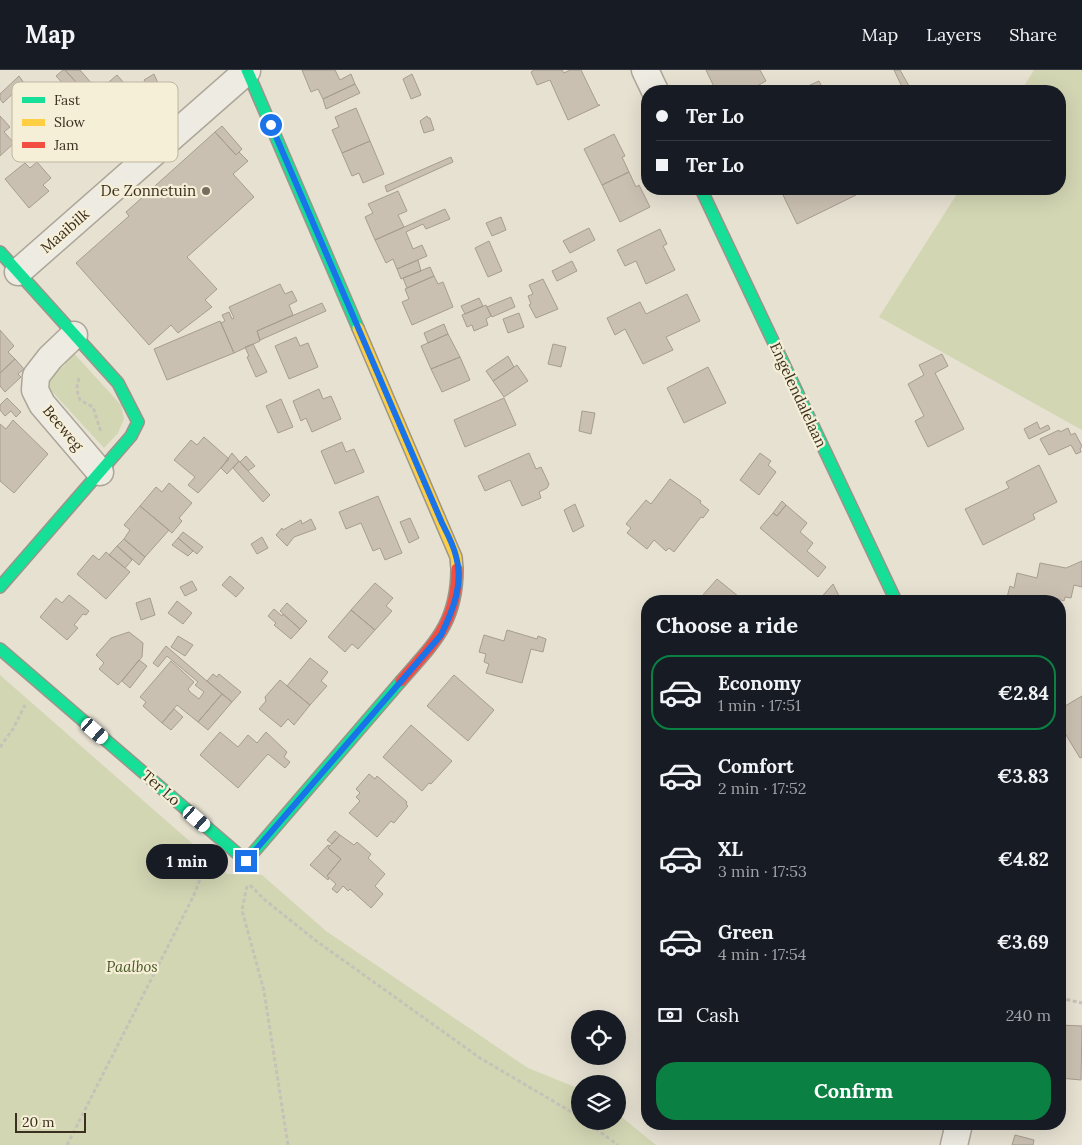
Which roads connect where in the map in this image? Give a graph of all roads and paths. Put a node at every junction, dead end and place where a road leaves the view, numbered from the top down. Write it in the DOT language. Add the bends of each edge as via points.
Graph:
graph roads {
  1 [pos="645,70"];
  2 [pos="247,71"];
  3 [pos="652,85"];
  4 [pos="178,132"];
  5 [pos="143,162"];
  6 [pos="704,195"];
  7 [pos="0,252"];
  8 [pos="18,272"];
  9 [pos="74,335"];
  10 [pos="82,375"];
  11 [pos="103,440"];
  12 [pos="100,472"];
  13 [pos="0,587"];
  14 [pos="893,595"];
  15 [pos="0,649"];
  16 [pos="37,681"];
  17 [pos="0,747"];
  18 [pos="211,831"];
  19 [pos="1066,999"];
  20 [pos="1082,1003"];
  21 [pos="571,1112"];
  22 [pos="598,1130"];
  23 [pos="958,1130"];
  24 [pos="67,1145"];
  25 [pos="288,1145"];
  26 [pos="618,1145"];
  27 [pos="954,1145"];
  1 -- 3 [label="street"];
  2 -- 4 [label="street, Maaibilk"];
  2 -- 18 [label="street, Ter Lo" via="456,556 458,582 454,608 441,635 246,861"];
  5 -- 8 [label="street, Maaibilk"];
  6 -- 14 [label="street, Engelendalelaan"];
  7 -- 8 [label="street"];
  8 -- 9 [label="street"];
  9 -- 12 [label="street" via="118,383 138,422 131,436"];
  9 -- 12 [label="street, Beeweg" via="36,376 35,390 42,404"];
  10 -- 11 [label="path" via="78,379 78,395 80,400 93,407"];
  12 -- 13 [label="street"];
  15 -- 16 [label="street, Ter Lo"];
  16 -- 17 [label="path" via="13,729"];
  16 -- 18 [label="street, Ter Lo"];
  18 -- 24 [label="path" via="211,850 194,894"];
  19 -- 20 [label="path"];
  21 -- 25 [label="path" via="480,1058 315,940 248,882 242,910 264,991"];
  22 -- 26 [label="path"];
  23 -- 27 [label="street"];
}
